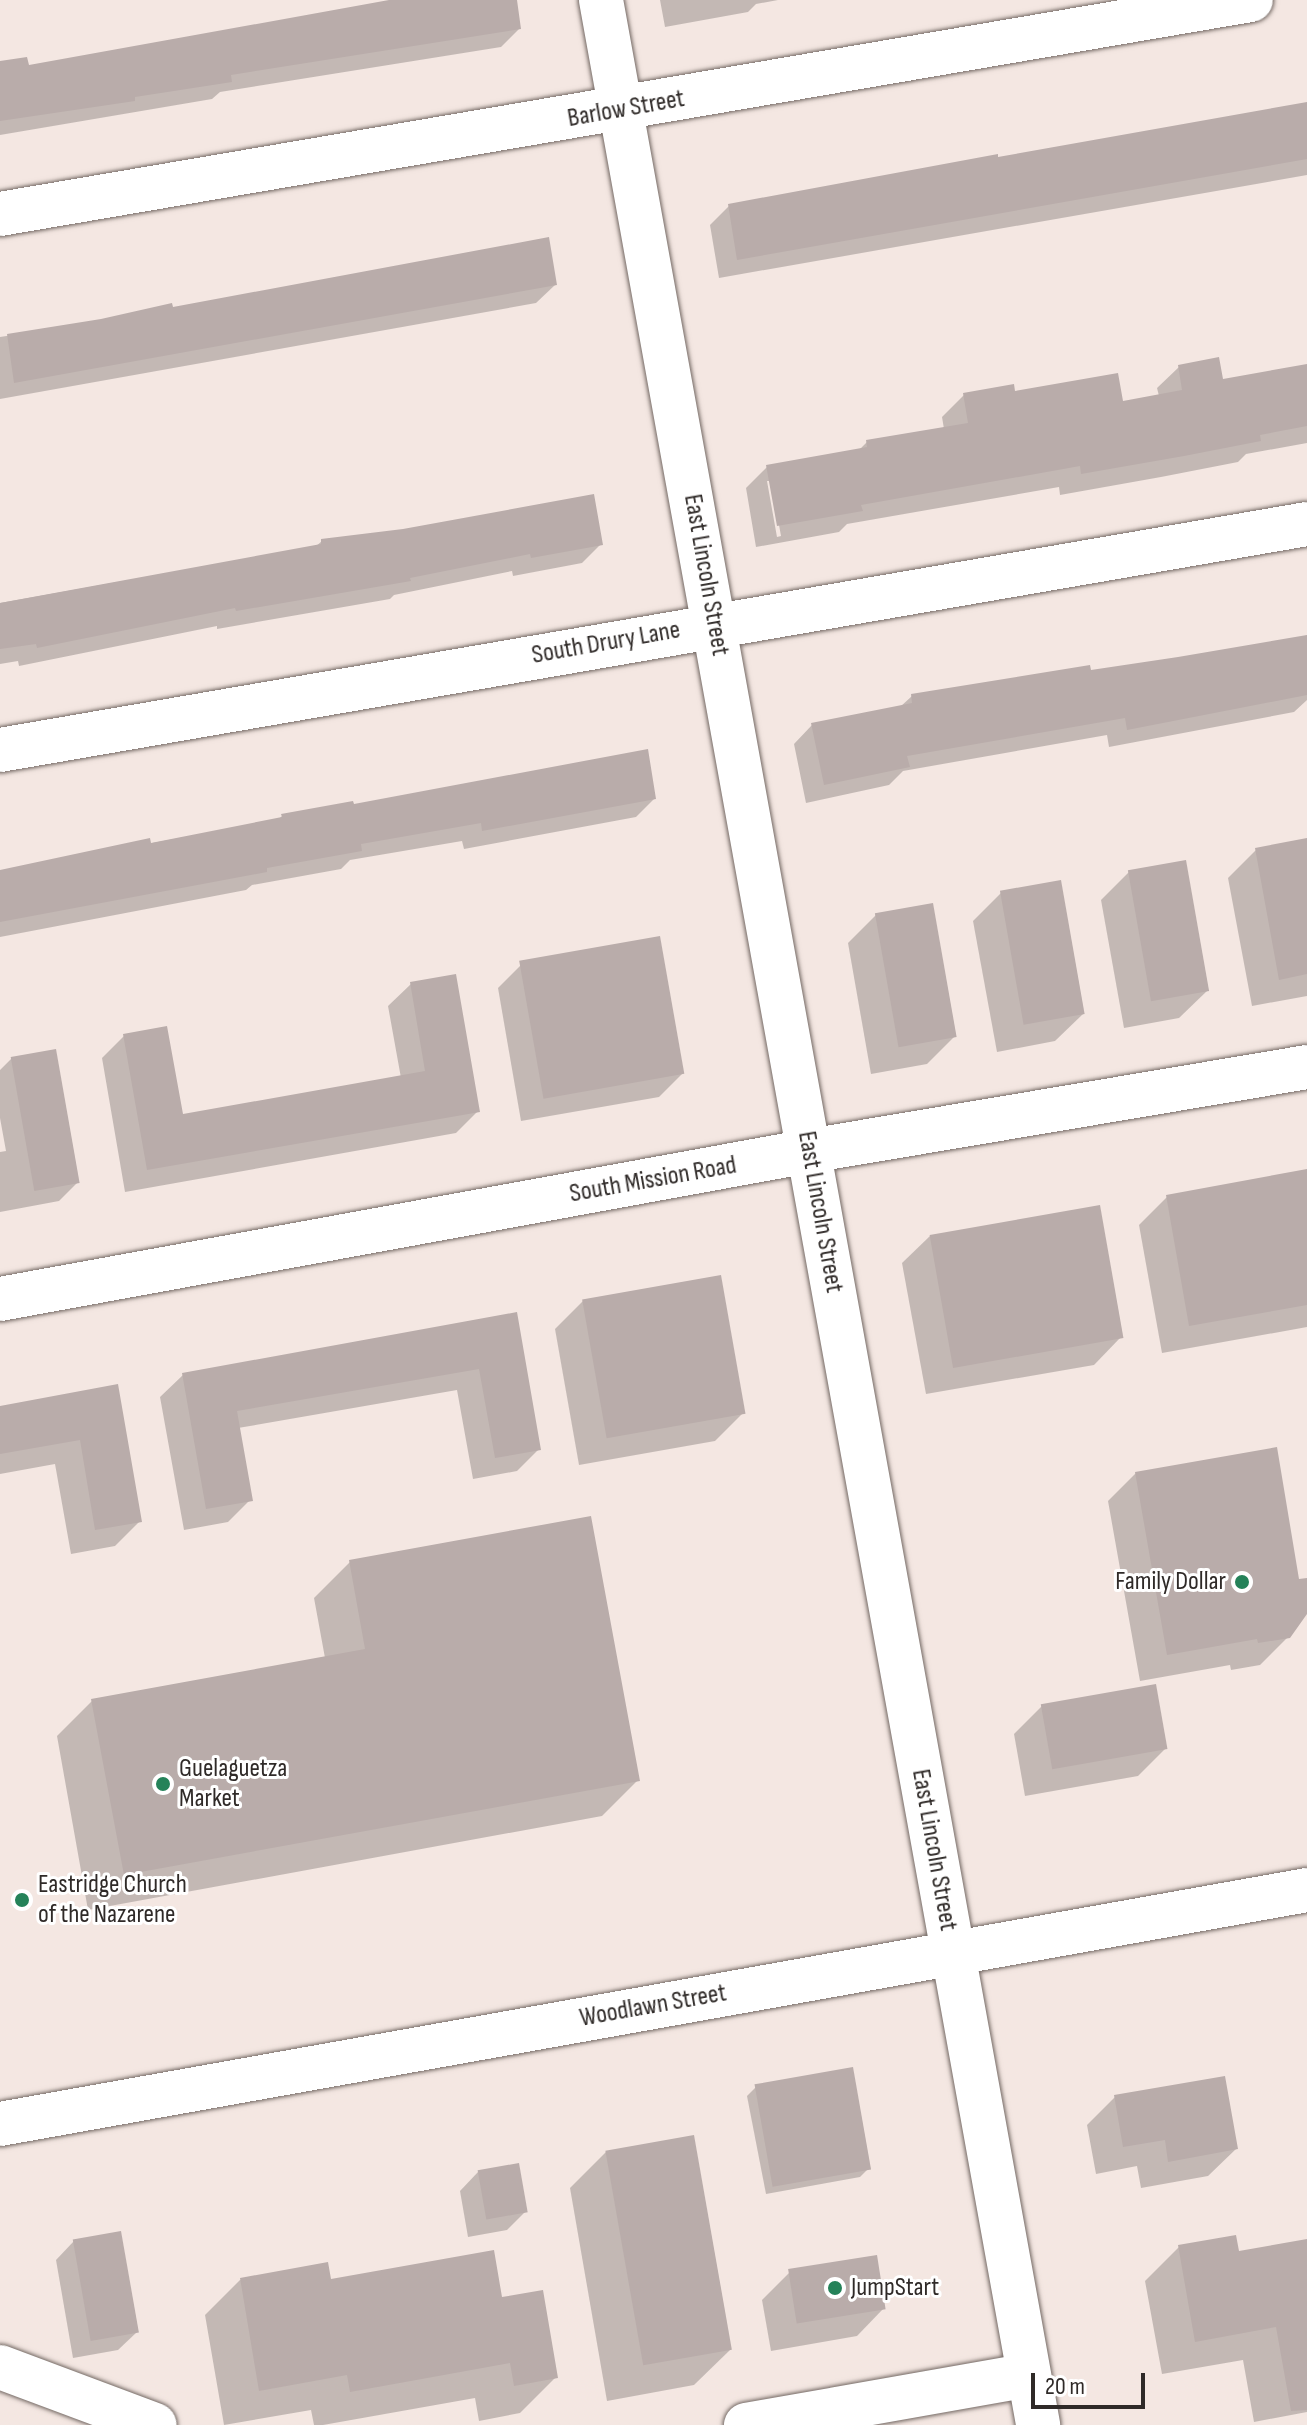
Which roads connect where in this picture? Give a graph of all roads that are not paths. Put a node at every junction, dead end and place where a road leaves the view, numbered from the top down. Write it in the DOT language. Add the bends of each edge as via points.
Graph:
graph roads {
  1 [pos="601,0"];
  2 [pos="1251,0"];
  3 [pos="621,111"];
  4 [pos="0,214"];
  5 [pos="1307,524"];
  6 [pos="715,624"];
  7 [pos="0,750"];
  8 [pos="1307,1067"];
  9 [pos="809,1151"];
  10 [pos="0,1299"];
  11 [pos="1307,1890"];
  12 [pos="952,1951"];
  13 [pos="0,2124"];
  14 [pos="0,2367"];
  15 [pos="1029,2375"];
  16 [pos="155,2425"];
  17 [pos="746,2425"];
  18 [pos="1038,2425"];
  1 -- 3 [label="street, East Lincoln Street"];
  2 -- 3 [label="street, Barlow Street"];
  3 -- 4 [label="street, Barlow Street"];
  3 -- 6 [label="street, East Lincoln Street"];
  5 -- 6 [label="street, South Drury Lane"];
  6 -- 7 [label="street, South Drury Lane"];
  6 -- 9 [label="street, East Lincoln Street"];
  8 -- 9 [label="street, South Mission Road"];
  9 -- 10 [label="street, South Mission Road"];
  9 -- 12 [label="street, East Lincoln Street"];
  11 -- 12 [label="street, Woodlawn Street"];
  12 -- 13 [label="street, Woodlawn Street"];
  12 -- 15 [label="street, East Lincoln Street"];
  14 -- 16 [label="street"];
  15 -- 17 [label="street"];
  15 -- 18 [label="street, East Lincoln Street"];
}
